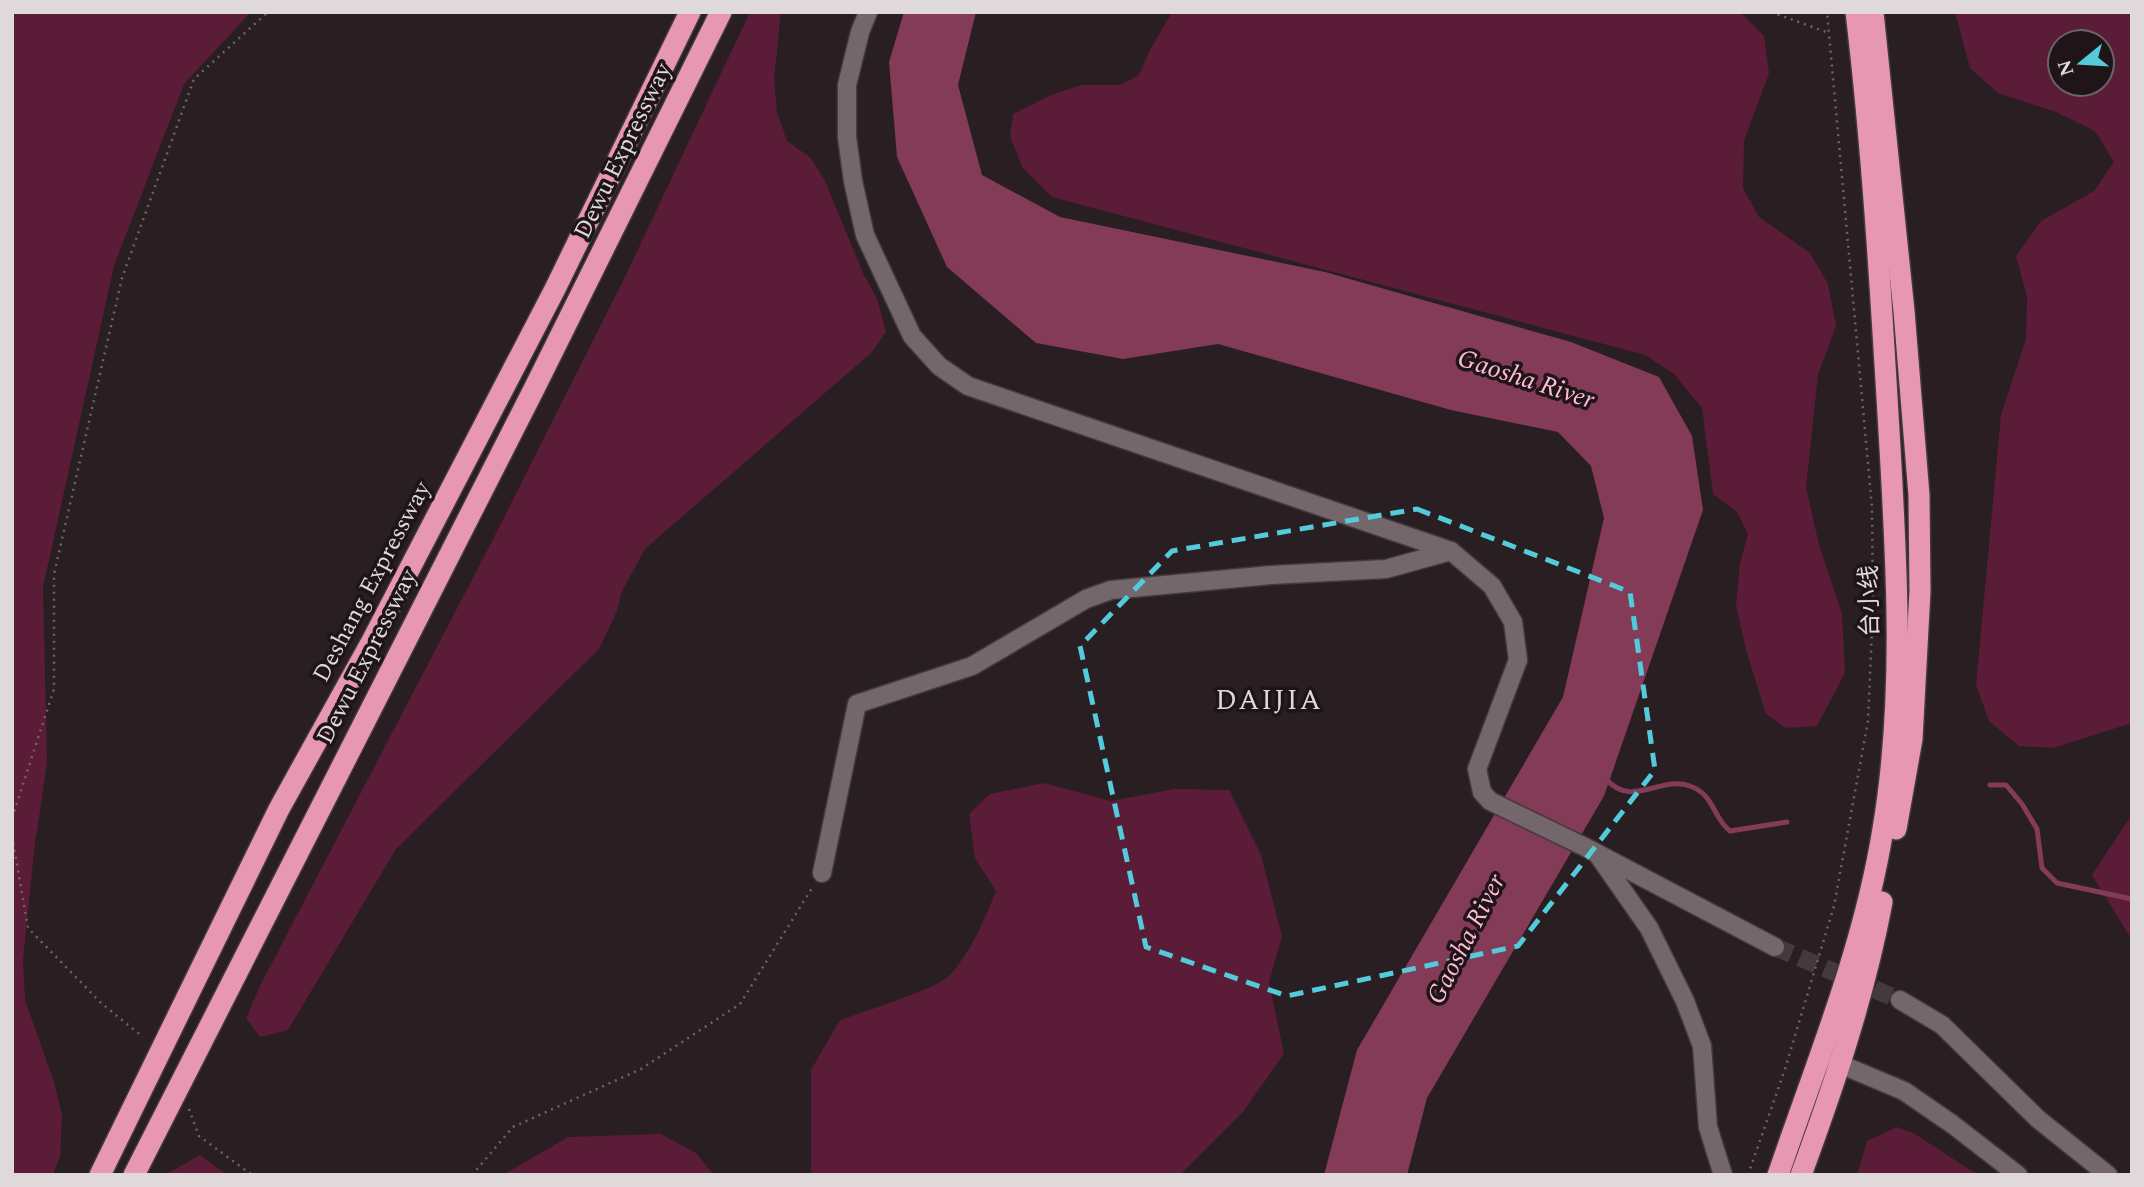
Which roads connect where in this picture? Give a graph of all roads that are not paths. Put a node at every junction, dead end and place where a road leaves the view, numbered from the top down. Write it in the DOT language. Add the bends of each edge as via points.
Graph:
graph roads {
  1 [pos="690,12"];
  2 [pos="721,12"];
  3 [pos="868,12"];
  4 [pos="1856,12"];
  5 [pos="1873,12"];
  6 [pos="1451,551"];
  7 [pos="1591,850"];
  8 [pos="821,873"];
  9 [pos="1775,947"];
  10 [pos="1900,1000"];
  11 [pos="1819,1055"];
  12 [pos="1842,1065"];
  13 [pos="100,1175"];
  14 [pos="134,1175"];
  15 [pos="1723,1175"];
  16 [pos="1778,1175"];
  17 [pos="1801,1175"];
  18 [pos="2018,1175"];
  19 [pos="2108,1175"];
  1 -- 13 [label="highway, Deshang Expressway" via="549,301 279,808"];
  2 -- 14 [label="highway, Dewu Expressway"];
  3 -- 6 [label="street" via="847,85 853,181 865,235 912,336 939,366 968,386"];
  4 -- 11 [label="highway, 台小线" via="1879,257 1897,638 1884,827 1865,920"];
  5 -- 12 [label="highway, 台小线" via="1919,495 1920,591 1912,739 1873,953"];
  6 -- 7 [label="street" via="1492,586 1513,622 1518,660 1477,769 1482,792"];
  6 -- 8 [label="street" via="1386,569 1111,590 1086,599 972,666 857,704"];
  7 -- 9 [label="street"];
  7 -- 15 [label="street" via="1649,928 1685,1001 1702,1046 1708,1127"];
  10 -- 19 [label="street" via="1942,1024 2038,1119"];
  11 -- 12 [label="street"];
  11 -- 16 [label="highway, 台小线"];
  12 -- 17 [label="highway, 台小线"];
  12 -- 18 [label="street" via="1904,1091"];
}
